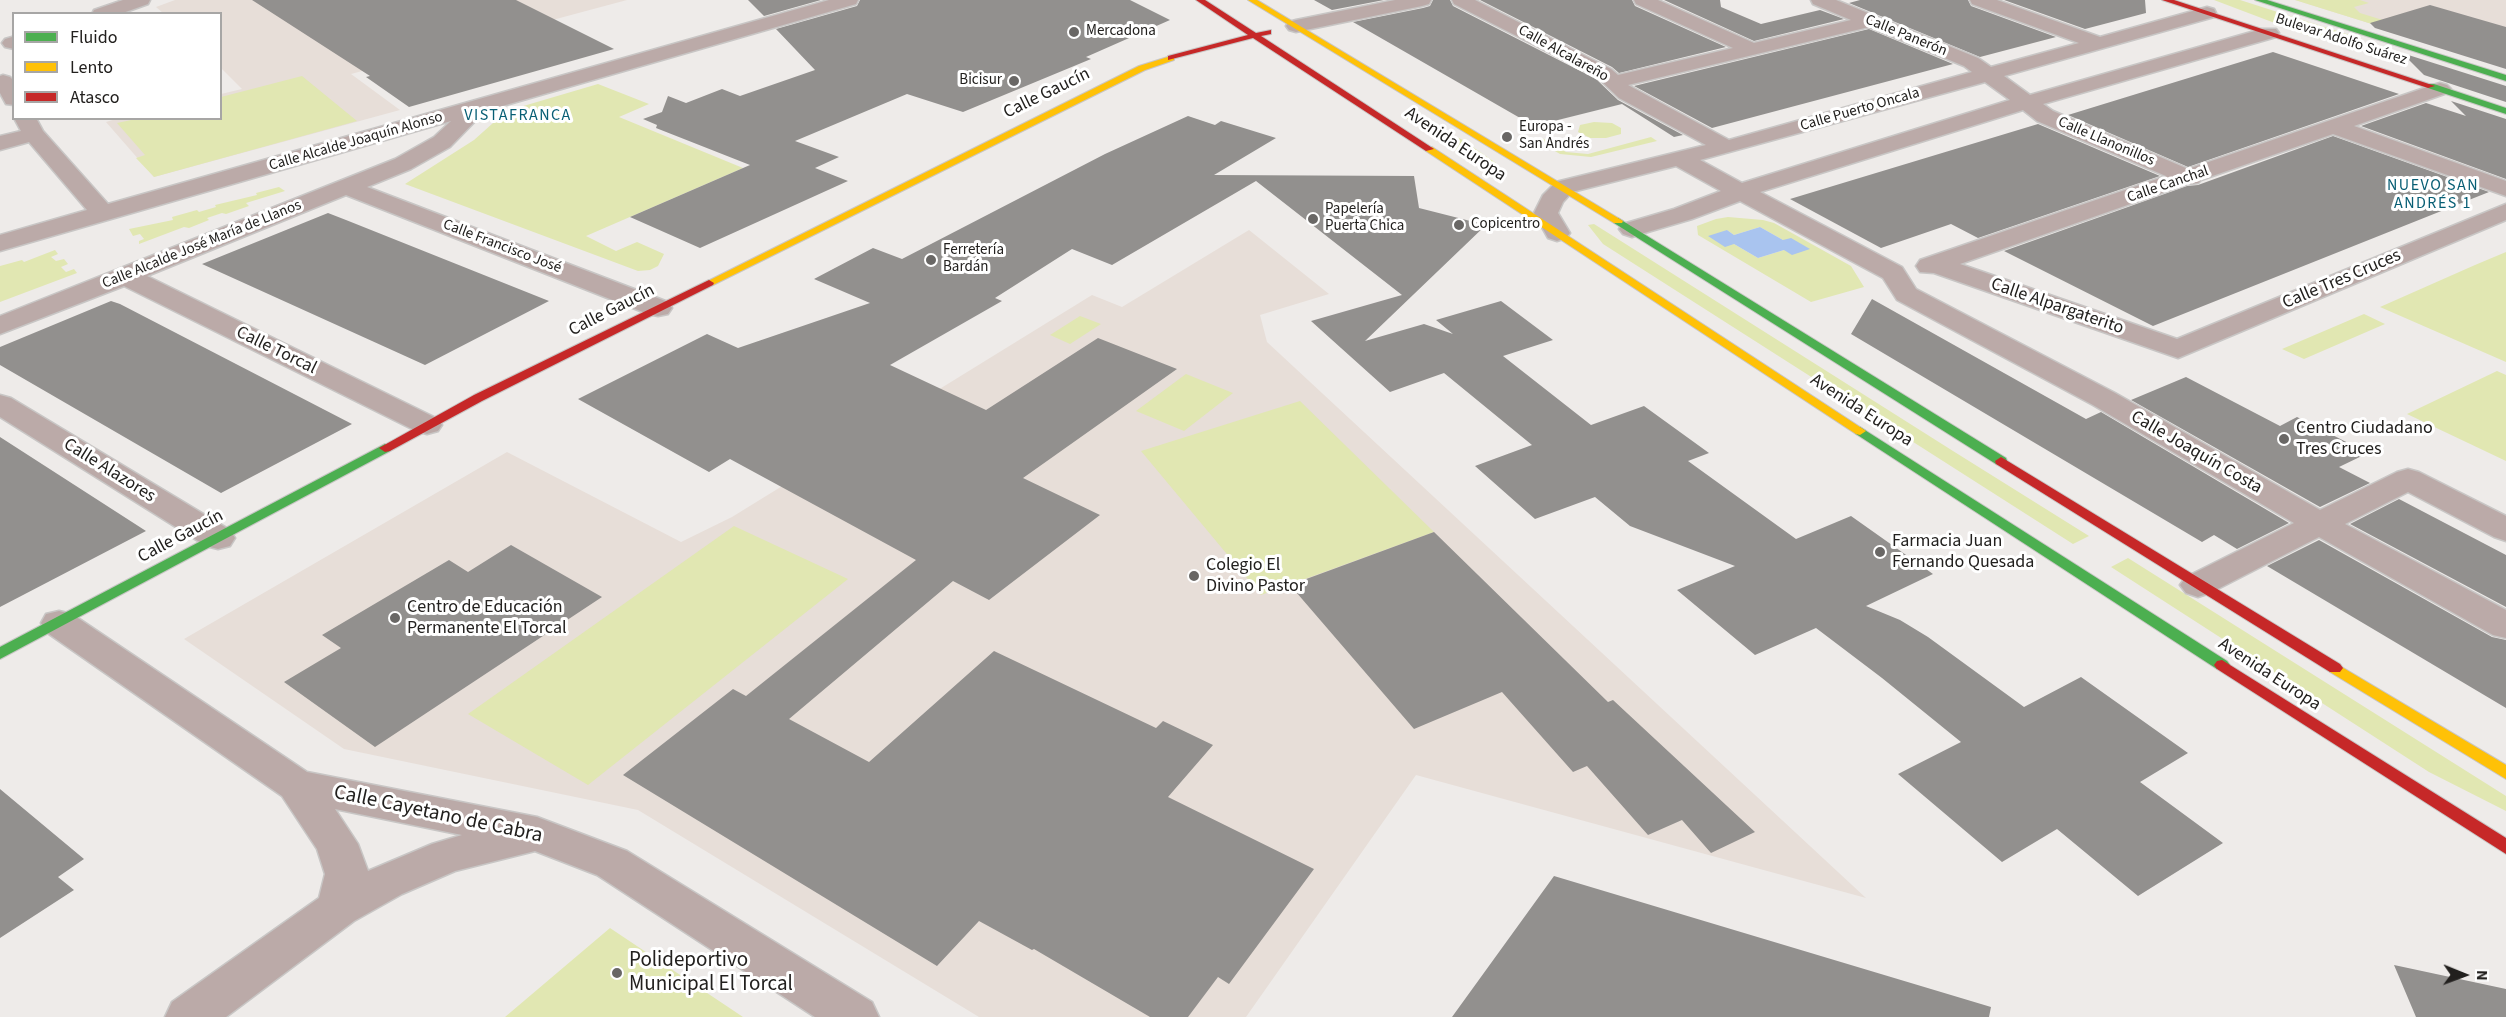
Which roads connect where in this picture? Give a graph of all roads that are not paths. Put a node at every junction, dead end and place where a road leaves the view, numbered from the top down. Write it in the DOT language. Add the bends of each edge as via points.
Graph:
graph roads {
  1 [pos="141,0"];
  2 [pos="849,0"];
  3 [pos="1200,0"];
  4 [pos="1252,0"];
  5 [pos="1422,0"];
  6 [pos="1461,0"];
  7 [pos="1643,0"];
  8 [pos="1820,0"];
  9 [pos="1979,0"];
  10 [pos="2166,0"];
  11 [pos="2259,0"];
  12 [pos="1690,2"];
  13 [pos="1662,8"];
  14 [pos="107,12"];
  15 [pos="2206,13"];
  16 [pos="1870,21"];
  17 [pos="1296,26"];
  18 [pos="2161,26"];
  19 [pos="2269,33"];
  20 [pos="1254,35"];
  21 [pos="2099,44"];
  22 [pos="2221,47"];
  23 [pos="1754,50"];
  24 [pos="1989,75"];
  25 [pos="2506,78"];
  26 [pos="1614,82"];
  27 [pos="2440,89"];
  28 [pos="2025,103"];
  29 [pos="477,107"];
  30 [pos="2506,111"];
  31 [pos="30,126"];
  32 [pos="2335,127"];
  33 [pos="0,143"];
  34 [pos="344,146"];
  35 [pos="1726,147"];
  36 [pos="1678,158"];
  37 [pos="404,164"];
  38 [pos="2190,178"];
  39 [pos="345,187"];
  40 [pos="1564,187"];
  41 [pos="2506,189"];
  42 [pos="1739,192"];
  43 [pos="2506,211"];
  44 [pos="102,214"];
  45 [pos="1632,229"];
  46 [pos="1557,233"];
  47 [pos="0,243"];
  48 [pos="1936,265"];
  49 [pos="1893,273"];
  50 [pos="125,276"];
  51 [pos="658,308"];
  52 [pos="0,326"];
  53 [pos="2178,349"];
  54 [pos="0,404"];
  55 [pos="427,425"];
  56 [pos="2320,524"];
  57 [pos="2506,530"];
  58 [pos="218,538"];
  59 [pos="2198,585"];
  60 [pos="59,623"];
  61 [pos="2506,626"];
  62 [pos="0,654"];
  63 [pos="2506,773"];
  64 [pos="296,785"];
  65 [pos="537,834"];
  66 [pos="2506,847"];
  67 [pos="338,908"];
  68 [pos="189,1017"];
  69 [pos="855,1017"];
  1 -- 14 [label="street"];
  2 -- 29 [label="street, Calle Alcalde Joaquín Alonso"];
  3 -- 20 [label="main road, Avenida Europa"];
  4 -- 17 [label="main road, Avenida Europa"];
  5 -- 17 [label="street"];
  6 -- 26 [label="street, Calle Alcalareño" via="1604,73"];
  7 -- 13 [label="street"];
  8 -- 16 [label="street, Calle Panerón"];
  9 -- 21 [label="street"];
  10 -- 15 [label="main road, Bulevar Adolfo Suárez"];
  11 -- 25 [label="main road, Bulevar Adolfo Suárez"];
  12 -- 13 [label="street"];
  13 -- 23 [label="street"];
  15 -- 18 [label="street, Calle Puerto Oncala"];
  15 -- 19 [label="main road, Bulevar Adolfo Suárez"];
  16 -- 23 [label="street"];
  16 -- 24 [label="street, Calle Panerón" via="1971,62"];
  17 -- 20 [label="main road, Calle Gaucín"];
  17 -- 40 [label="main road, Avenida Europa"];
  18 -- 21 [label="street, Calle Puerto Oncala"];
  18 -- 22 [label="street"];
  19 -- 22 [label="street"];
  19 -- 27 [label="main road, Bulevar Adolfo Suárez"];
  20 -- 46 [label="main road, Avenida Europa"];
  20 -- 51 [label="main road, Calle Gaucín" via="1142,68"];
  21 -- 24 [label="street, Calle Puerto Oncala"];
  22 -- 28 [label="street"];
  23 -- 26 [label="street"];
  24 -- 28 [label="street, Calle Panerón"];
  24 -- 35 [label="street, Calle Puerto Oncala"];
  26 -- 35 [label="street, Calle Alcalareño" via="1626,94"];
  27 -- 30 [label="main road, Bulevar Adolfo Suárez"];
  27 -- 32 [label="street, Calle Canchal"];
  28 -- 38 [label="street, Calle Llanonillos" via="2045,116"];
  28 -- 42 [label="street"];
  29 -- 34 [label="street, Calle Alcalde Joaquín Alonso"];
  29 -- 37 [label="street, Calle Alcalde José María de Llanos" via="442,142"];
  31 -- 33 [label="street"];
  31 -- 44 [label="street"];
  32 -- 38 [label="street, Calle Canchal"];
  32 -- 41 [label="street"];
  34 -- 37 [label="street" via="393,148 405,154"];
  34 -- 44 [label="street, Calle Alcalde Joaquín Alonso"];
  35 -- 36 [label="street, Calle Puerto Oncala"];
  36 -- 40 [label="street, Calle Puerto Oncala"];
  36 -- 42 [label="street"];
  37 -- 39 [label="street, Calle Alcalde José María de Llanos"];
  38 -- 48 [label="street, Calle Canchal"];
  39 -- 50 [label="street, Calle Alcalde José María de Llanos"];
  39 -- 51 [label="street, Calle Francisco José"];
  40 -- 45 [label="main road, Avenida Europa"];
  40 -- 46 [label="street" via="1546,213"];
  42 -- 45 [label="street"];
  42 -- 49 [label="street"];
  43 -- 53 [label="street, Calle Tres Cruces"];
  44 -- 47 [label="street, Calle Alcalde Joaquín Alonso"];
  45 -- 59 [label="main road, Avenida Europa"];
  46 -- 66 [label="main road, Avenida Europa"];
  48 -- 49 [label="street, Calle Canchal"];
  48 -- 53 [label="street, Calle Alpargaterito"];
  49 -- 56 [label="street, Calle Joaquín Costa" via="1906,294 2104,399"];
  50 -- 52 [label="street, Calle Alcalde José María de Llanos"];
  50 -- 55 [label="street, Calle Torcal"];
  51 -- 55 [label="main road, Calle Gaucín"];
  54 -- 58 [label="street, Calle Alazores"];
  55 -- 58 [label="main road, Calle Gaucín"];
  56 -- 57 [label="street" via="2408,479"];
  56 -- 59 [label="street"];
  56 -- 61 [label="street, Calle Joaquín Costa"];
  58 -- 60 [label="main road, Calle Gaucín"];
  59 -- 63 [label="main road, Avenida Europa"];
  60 -- 62 [label="main road, Calle Gaucín"];
  60 -- 64 [label="street, Calle Cayetano de Cabra"];
  64 -- 65 [label="street, Calle Cayetano de Cabra"];
  64 -- 67 [label="street, Calle Cayetano de Cabra" via="337,844 346,874"];
  65 -- 67 [label="street" via="447,856 387,881"];
  65 -- 69 [label="street, Calle Cayetano de Cabra" via="612,863"];
  67 -- 68 [label="street"];
}
